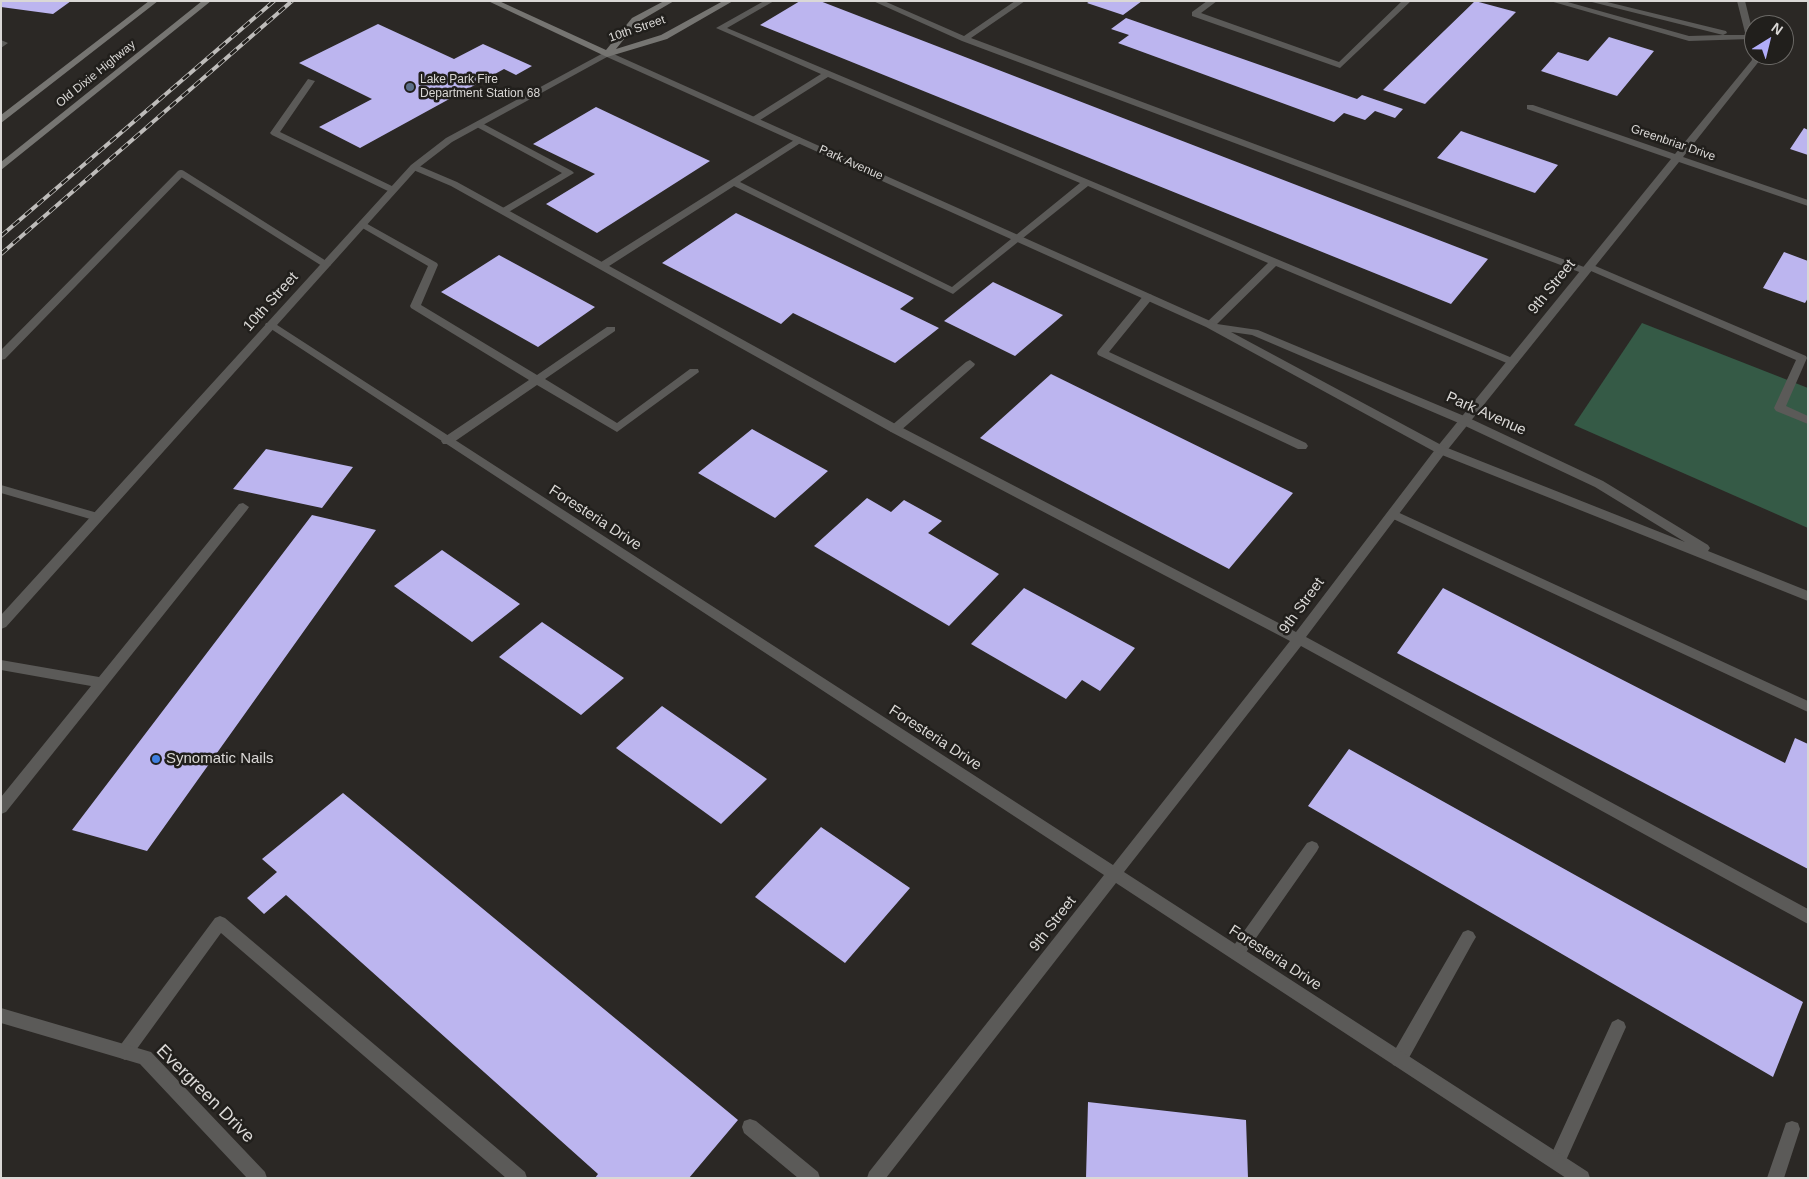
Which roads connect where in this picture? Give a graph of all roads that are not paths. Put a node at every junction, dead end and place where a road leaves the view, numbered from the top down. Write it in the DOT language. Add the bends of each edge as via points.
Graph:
graph roads {
  1 [pos="154,1"];
  2 [pos="206,1"];
  3 [pos="492,1"];
  4 [pos="670,1"];
  5 [pos="729,1"];
  6 [pos="770,1"];
  7 [pos="878,1"];
  8 [pos="1021,1"];
  9 [pos="1213,1"];
  10 [pos="1407,1"];
  11 [pos="1554,1"];
  12 [pos="1592,1"];
  13 [pos="1741,1"];
  14 [pos="1744,15"];
  15 [pos="1744,36"];
  16 [pos="1744,37"];
  17 [pos="965,39"];
  18 [pos="607,54"];
  19 [pos="1752,65"];
  20 [pos="827,74"];
  21 [pos="311,81"];
  22 [pos="1530,107"];
  23 [pos="1,120"];
  24 [pos="754,120"];
  25 [pos="478,124"];
  26 [pos="799,140"];
  27 [pos="1677,158"];
  28 [pos="1,167"];
  29 [pos="414,167"];
  30 [pos="734,182"];
  31 [pos="1086,183"];
  32 [pos="393,190"];
  33 [pos="1808,203"];
  34 [pos="504,211"];
  35 [pos="362,224"];
  36 [pos="1018,239"];
  37 [pos="1275,262"];
  38 [pos="326,264"];
  39 [pos="602,266"];
  40 [pos="1587,269"];
  41 [pos="1148,297"];
  42 [pos="270,325"];
  43 [pos="1210,325"];
  44 [pos="611,329"];
  45 [pos="1,357"];
  46 [pos="1513,362"];
  47 [pos="970,364"];
  48 [pos="694,372"];
  49 [pos="537,379"];
  50 [pos="1808,420"];
  51 [pos="1465,421"];
  52 [pos="895,430"];
  53 [pos="447,441"];
  54 [pos="1302,446"];
  55 [pos="1441,450"];
  56 [pos="1,489"];
  57 [pos="243,507"];
  58 [pos="1393,514"];
  59 [pos="98,518"];
  60 [pos="1733,566"];
  61 [pos="1808,596"];
  62 [pos="1,624"];
  63 [pos="1299,639"];
  64 [pos="1,665"];
  65 [pos="102,683"];
  66 [pos="1808,707"];
  67 [pos="1,808"];
  68 [pos="1312,846"];
  69 [pos="1113,872"];
  70 [pos="1808,917"];
  71 [pos="1468,937"];
  72 [pos="1237,953"];
  73 [pos="1,1015"];
  74 [pos="1618,1027"];
  75 [pos="125,1052"];
  76 [pos="1399,1059"];
  77 [pos="750,1127"];
  78 [pos="1792,1129"];
  79 [pos="1557,1161"];
  80 [pos="259,1178"];
  81 [pos="519,1178"];
  82 [pos="812,1178"];
  83 [pos="875,1178"];
  84 [pos="1582,1178"];
  85 [pos="1775,1178"];
  1 -- 23 [label="main road, Old Dixie Highway"];
  2 -- 28 [label="main road, Old Dixie Highway"];
  3 -- 18 [label="main road, Park Avenue"];
  4 -- 18 [label="main road, 10th Street" via="635,20"];
  5 -- 18 [label="main road, 10th Street" via="664,37"];
  6 -- 20 [label="street" via="720,28"];
  7 -- 17 [label="street"];
  8 -- 17 [label="street"];
  9 -- 10 [label="street" via="1195,14 1340,65"];
  11 -- 16 [label="street" via="1690,39"];
  12 -- 15 [label="street" via="1701,29"];
  13 -- 14 [label="street, 9th Street"];
  17 -- 40 [label="street"];
  18 -- 24 [label="street, Park Avenue"];
  18 -- 25 [label="street, 10th Street"];
  19 -- 27 [label="street, 9th Street"];
  20 -- 24 [label="street"];
  20 -- 31 [label="street"];
  21 -- 32 [label="street" via="275,133"];
  22 -- 27 [label="street, Greenbriar Drive"];
  24 -- 26 [label="street, Park Avenue"];
  25 -- 29 [label="street, 10th Street" via="449,140"];
  25 -- 34 [label="street" via="569,173"];
  26 -- 30 [label="street"];
  26 -- 36 [label="street, Park Avenue"];
  27 -- 33 [label="street, Greenbriar Drive"];
  27 -- 40 [label="street, 9th Street"];
  29 -- 32 [label="street, 10th Street"];
  29 -- 34 [label="street"];
  30 -- 36 [label="street" via="953,292"];
  30 -- 39 [label="street"];
  31 -- 36 [label="street"];
  31 -- 37 [label="street"];
  32 -- 35 [label="street, 10th Street"];
  34 -- 39 [label="street"];
  35 -- 38 [label="street, 10th Street"];
  35 -- 49 [label="street" via="433,265 415,306"];
  36 -- 41 [label="street, Park Avenue"];
  37 -- 43 [label="street"];
  37 -- 46 [label="street"];
  38 -- 42 [label="street, 10th Street"];
  38 -- 45 [label="street" via="181,173"];
  39 -- 52 [label="street"];
  40 -- 46 [label="street, 9th Street"];
  40 -- 50 [label="street" via="1802,358 1780,408"];
  41 -- 43 [label="street, Park Avenue"];
  41 -- 54 [label="street" via="1102,353"];
  42 -- 53 [label="street, Foresteria Drive"];
  42 -- 59 [label="street, 10th Street"];
  43 -- 51 [label="street, Park Avenue" via="1254,332"];
  43 -- 55 [label="street, Park Avenue"];
  44 -- 49 [label="street"];
  46 -- 51 [label="street, 9th Street"];
  47 -- 52 [label="street"];
  48 -- 49 [label="street" via="618,428"];
  49 -- 53 [label="street"];
  51 -- 55 [label="street, 9th Street"];
  51 -- 60 [label="street, Park Avenue" via="1599,484"];
  52 -- 63 [label="street"];
  53 -- 69 [label="street, Foresteria Drive"];
  55 -- 58 [label="street, 9th Street"];
  55 -- 60 [label="street, Park Avenue"];
  56 -- 59 [label="street"];
  57 -- 65 [label="street"];
  58 -- 63 [label="street, 9th Street"];
  58 -- 66 [label="street"];
  59 -- 62 [label="street, 10th Street"];
  60 -- 61 [label="street, Park Avenue"];
  63 -- 69 [label="street, 9th Street"];
  63 -- 70 [label="street"];
  64 -- 65 [label="street"];
  65 -- 67 [label="street"];
  68 -- 72 [label="street"];
  69 -- 72 [label="street, Foresteria Drive"];
  69 -- 83 [label="street, 9th Street"];
  71 -- 76 [label="street"];
  72 -- 76 [label="street, Foresteria Drive"];
  73 -- 75 [label="street, Evergreen Drive"];
  74 -- 79 [label="street"];
  75 -- 80 [label="street, Evergreen Drive" via="146,1058"];
  75 -- 81 [label="street" via="220,923"];
  76 -- 79 [label="street, Foresteria Drive"];
  77 -- 82 [label="street"];
  78 -- 85 [label="street"];
  79 -- 84 [label="street, Foresteria Drive"];
}
